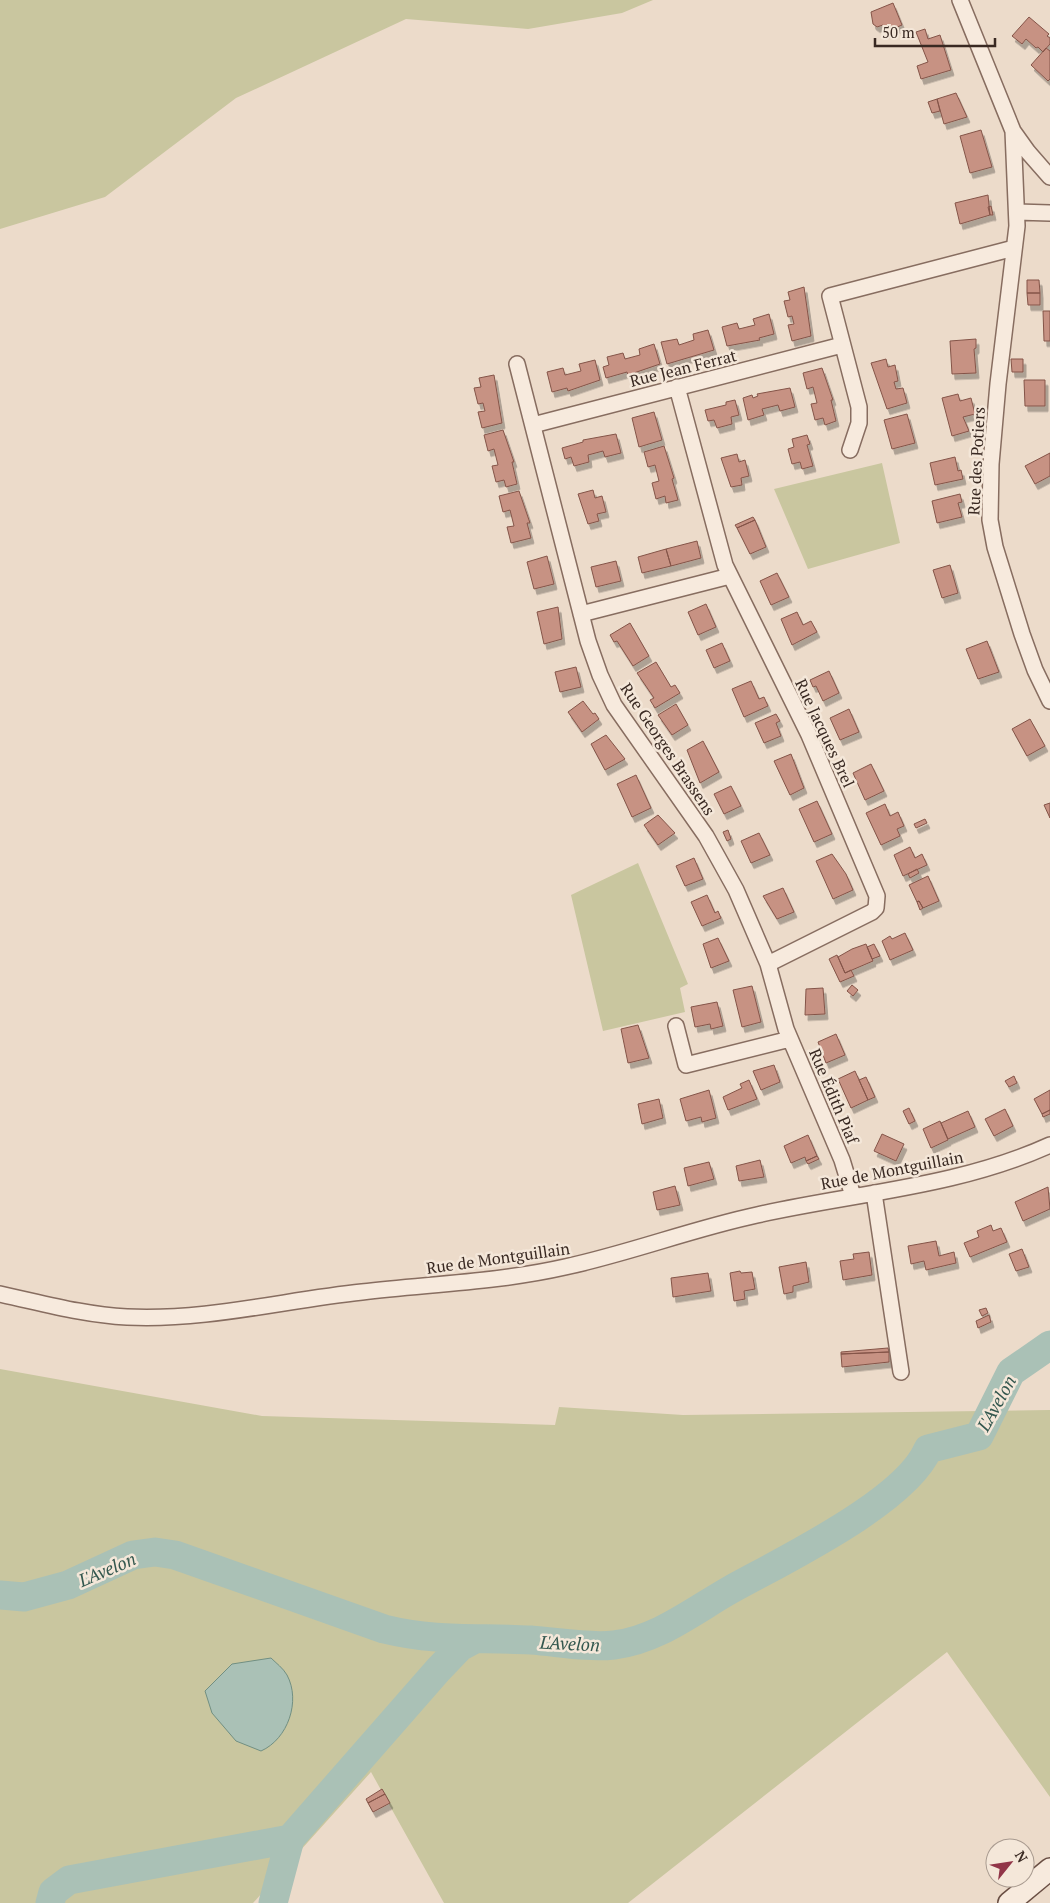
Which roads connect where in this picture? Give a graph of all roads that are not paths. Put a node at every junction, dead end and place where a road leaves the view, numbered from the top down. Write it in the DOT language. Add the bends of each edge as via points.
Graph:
graph roads {
  1 [pos="960,0"];
  2 [pos="1013,131"];
  3 [pos="1050,176"];
  4 [pos="1018,212"];
  5 [pos="1050,213"];
  6 [pos="1014,248"];
  7 [pos="842,345"];
  8 [pos="517,364"];
  9 [pos="677,387"];
  10 [pos="533,424"];
  11 [pos="850,450"];
  12 [pos="730,576"];
  13 [pos="582,614"];
  14 [pos="1050,701"];
  15 [pos="768,964"];
  16 [pos="676,1026"];
  17 [pos="790,1039"];
  18 [pos="1050,1145"];
  19 [pos="874,1193"];
  20 [pos="853,1196"];
  21 [pos="0,1294"];
  22 [pos="901,1372"];
  23 [pos="1050,1868"];
  24 [pos="1009,1903"];
  1 -- 2 [label="street, Rue des Potiers"];
  2 -- 3 [label="street, Rue des Potiers"];
  2 -- 4 [label="street, Rue des Potiers"];
  4 -- 5 [label="street"];
  4 -- 6 [label="street, Rue des Potiers"];
  6 -- 7 [label="street" via="830,296"];
  6 -- 14 [label="street, Rue des Potiers" via="991,455 990,520 1022,634 1034,670"];
  7 -- 9 [label="street, Rue Jean Ferrat"];
  7 -- 11 [label="street" via="859,413"];
  8 -- 10 [label="street"];
  9 -- 10 [label="street, Rue Jean Ferrat"];
  9 -- 12 [label="street, Rue Jacques Brel"];
  10 -- 13 [label="street, Rue Georges Brassens"];
  12 -- 13 [label="street"];
  12 -- 15 [label="street, Rue Jacques Brel" via="809,735 876,890 876,908"];
  13 -- 15 [label="street, Rue Georges Brassens" via="594,659 611,698 633,735 715,851 740,898"];
  15 -- 17 [label="street, Rue Édith Piaf"];
  16 -- 17 [label="street, Rue Édith Piaf" via="686,1066"];
  17 -- 20 [label="street, Rue Édith Piaf" via="842,1160"];
  18 -- 19 [label="street, Rue de Montguillain" via="986,1170"];
  19 -- 20 [label="street, Rue de Montguillain"];
  19 -- 22 [label="street"];
  20 -- 21 [label="street, Rue de Montguillain" via="724,1222 553,1270 211,1312 148,1318 109,1316"];
  23 -- 24 [label="main road"];
}
